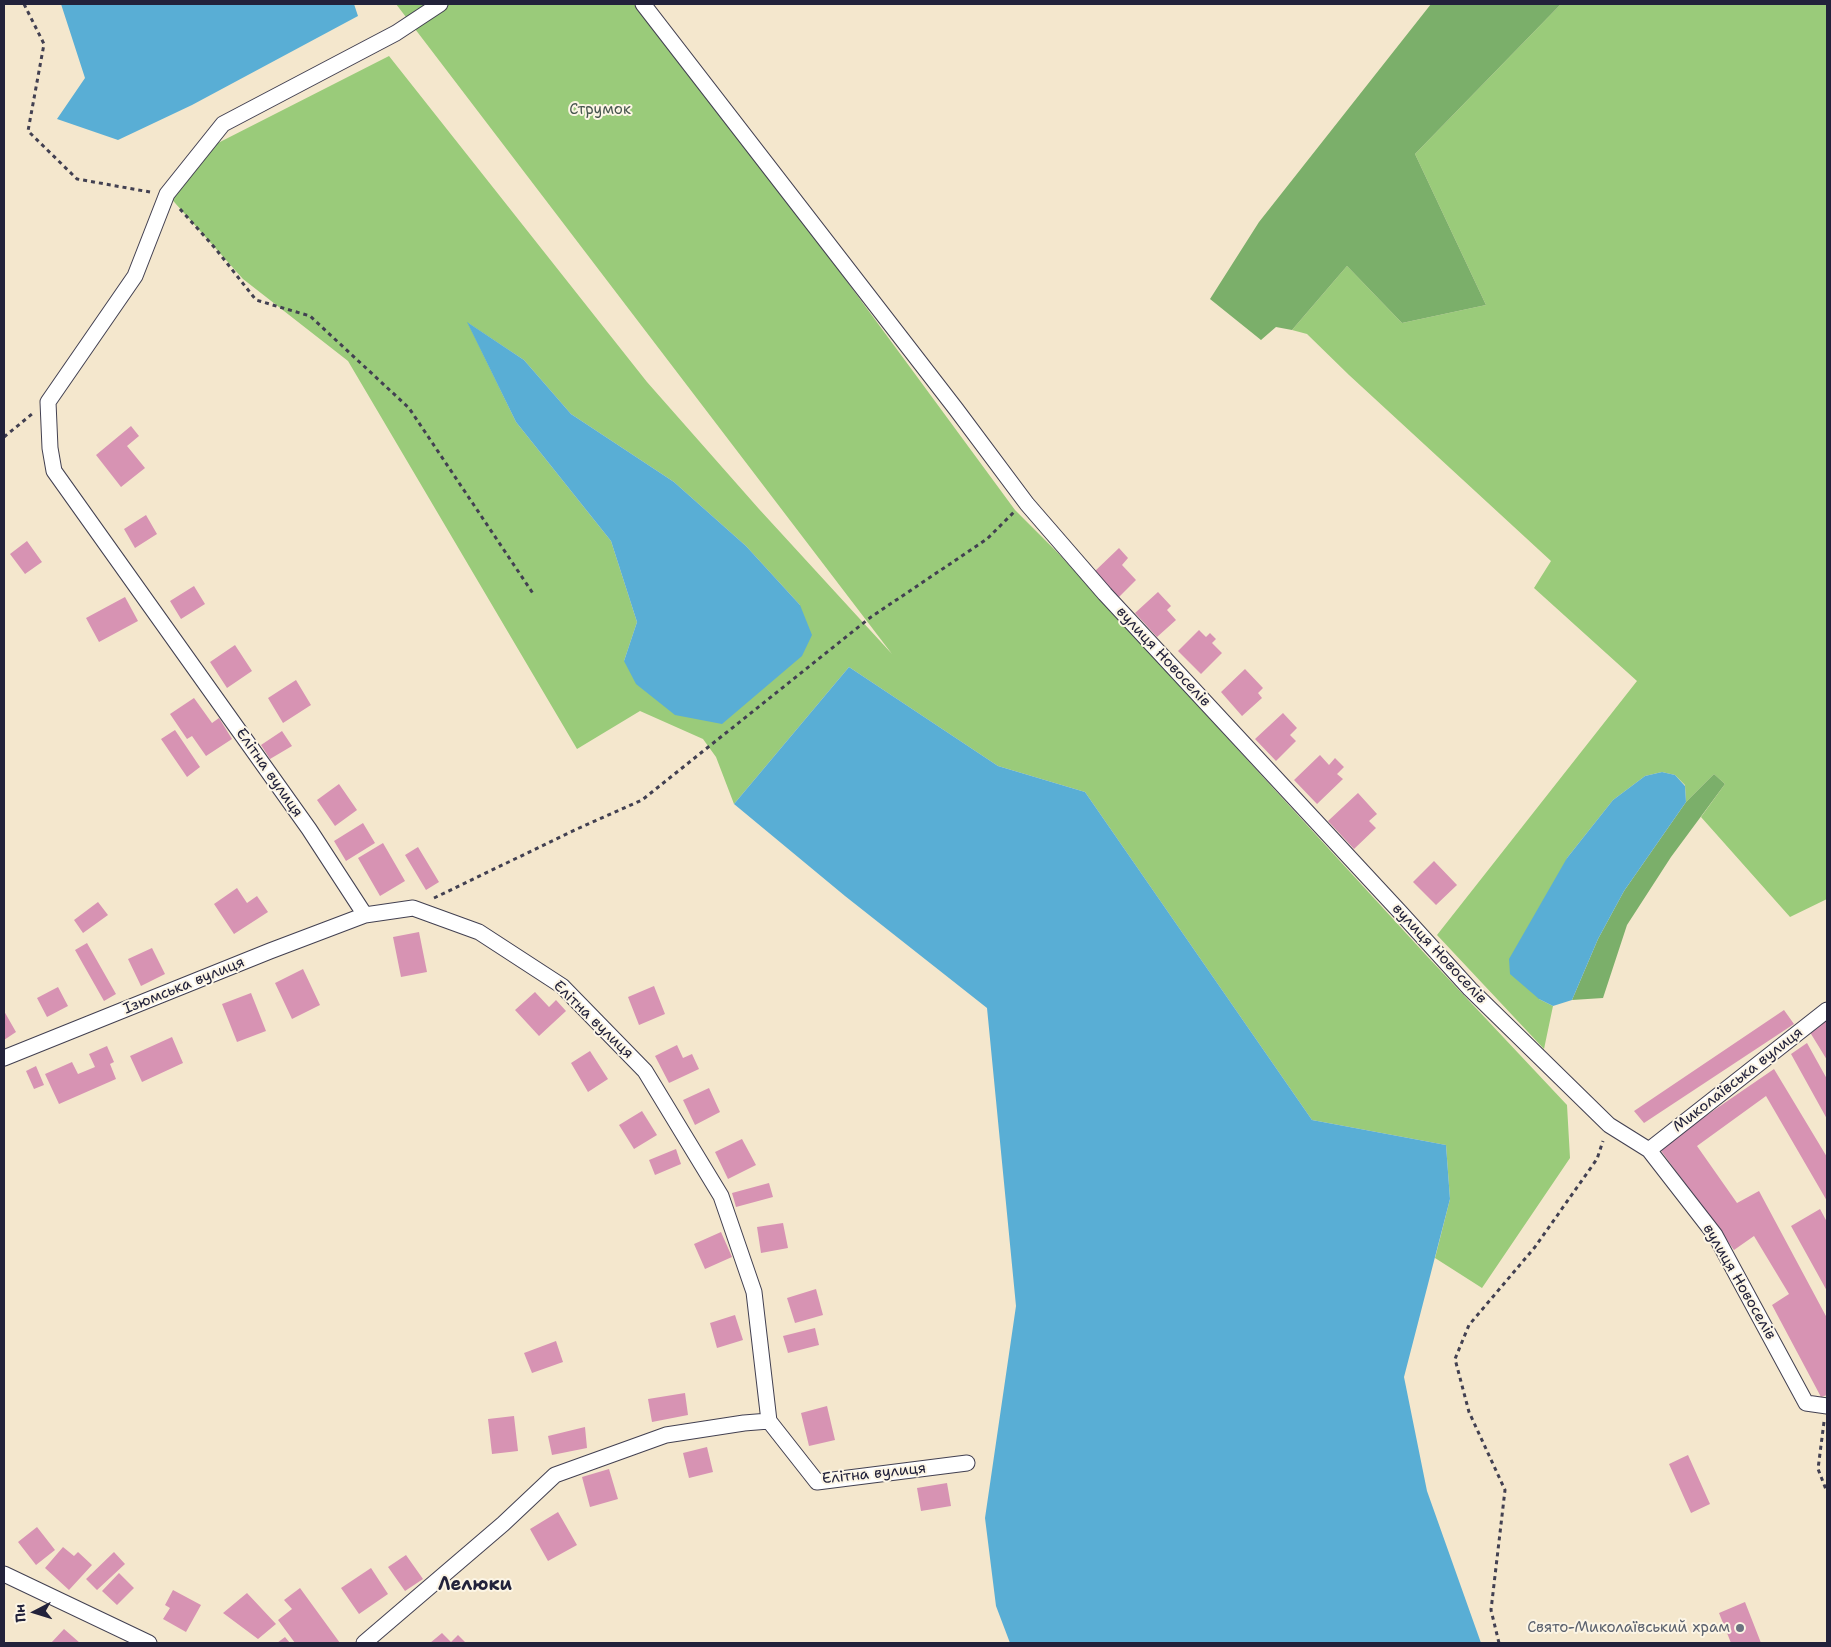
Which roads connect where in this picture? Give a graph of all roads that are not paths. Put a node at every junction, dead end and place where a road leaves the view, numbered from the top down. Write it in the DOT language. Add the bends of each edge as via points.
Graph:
graph roads {
  1 [pos="440,4"];
  2 [pos="643,4"];
  3 [pos="365,915"];
  4 [pos="1827,1010"];
  5 [pos="4,1058"];
  6 [pos="1649,1150"];
  7 [pos="1827,1406"];
  8 [pos="769,1421"];
  9 [pos="967,1463"];
  10 [pos="4,1574"];
  11 [pos="149,1643"];
  12 [pos="364,1643"];
  1 -- 3 [label="street, Елітна вулиця" via="396,33 223,124 167,194 135,276 48,402 54,471 309,829"];
  2 -- 6 [label="street, вулиця Новоселів" via="1027,504 1105,594 1470,989 1609,1125"];
  3 -- 5 [label="street, Ізюмська вулиця"];
  3 -- 8 [label="street, Елітна вулиця" via="414,908 479,932 562,986 645,1071 721,1196 754,1292"];
  4 -- 6 [label="street, Миколаївська вулиця"];
  6 -- 7 [label="street, вулиця Новоселів" via="1715,1235 1806,1403"];
  8 -- 9 [label="street, Елітна вулиця" via="817,1482"];
  8 -- 12 [label="street" via="666,1435 555,1475"];
  10 -- 11 [label="street"];
}
